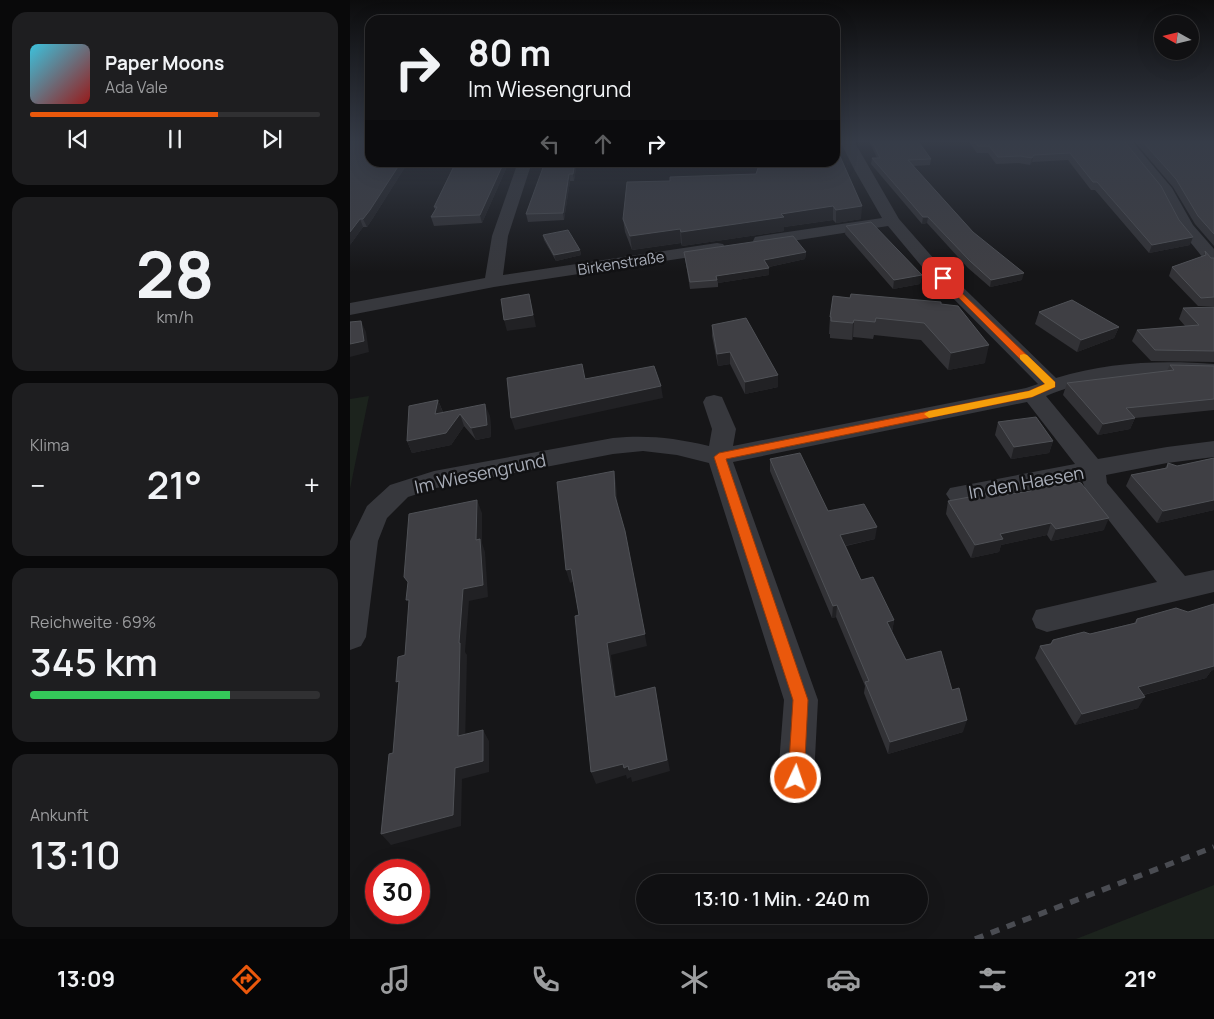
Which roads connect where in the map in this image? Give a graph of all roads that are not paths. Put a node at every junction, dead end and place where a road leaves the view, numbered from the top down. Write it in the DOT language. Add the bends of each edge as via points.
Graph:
graph roads {
  1 [pos="517,185"];
  2 [pos="870,185"];
  3 [pos="1162,185"];
  4 [pos="892,221"];
  5 [pos="1214,260"];
  6 [pos="494,282"];
  7 [pos="350,309"];
  8 [pos="1214,370"];
  9 [pos="1042,389"];
  10 [pos="714,402"];
  11 [pos="1214,449"];
  12 [pos="719,457"];
  13 [pos="1093,470"];
  14 [pos="959,494"];
  15 [pos="1214,581"];
  16 [pos="1179,589"];
  17 [pos="1047,619"];
  18 [pos="350,637"];
  19 [pos="796,778"];
  1 -- 6 [label="street" via="497,246"];
  2 -- 4 [label="street, In den Haesen"];
  3 -- 5 [label="street" via="1186,226"];
  4 -- 6 [label="street, Birkenstraße"];
  4 -- 9 [label="street, In den Haesen"];
  6 -- 7 [label="street, Birkenstraße"];
  8 -- 9 [label="street, Im Wiesengrund" via="1125,371"];
  9 -- 12 [label="street, Im Wiesengrund"];
  9 -- 13 [label="street, In den Haesen"];
  10 -- 12 [label="street" via="724,429"];
  11 -- 13 [label="street, In den Haesen"];
  12 -- 18 [label="street, Im Wiesengrund" via="644,443 613,446 434,480 399,491 376,513 364,541"];
  12 -- 19 [label="street" via="801,700"];
  13 -- 14 [label="street, In den Haesen"];
  13 -- 16 [label="street, In den Haesen" via="1095,485"];
  15 -- 16 [label="street"];
  16 -- 17 [label="street"];
}
